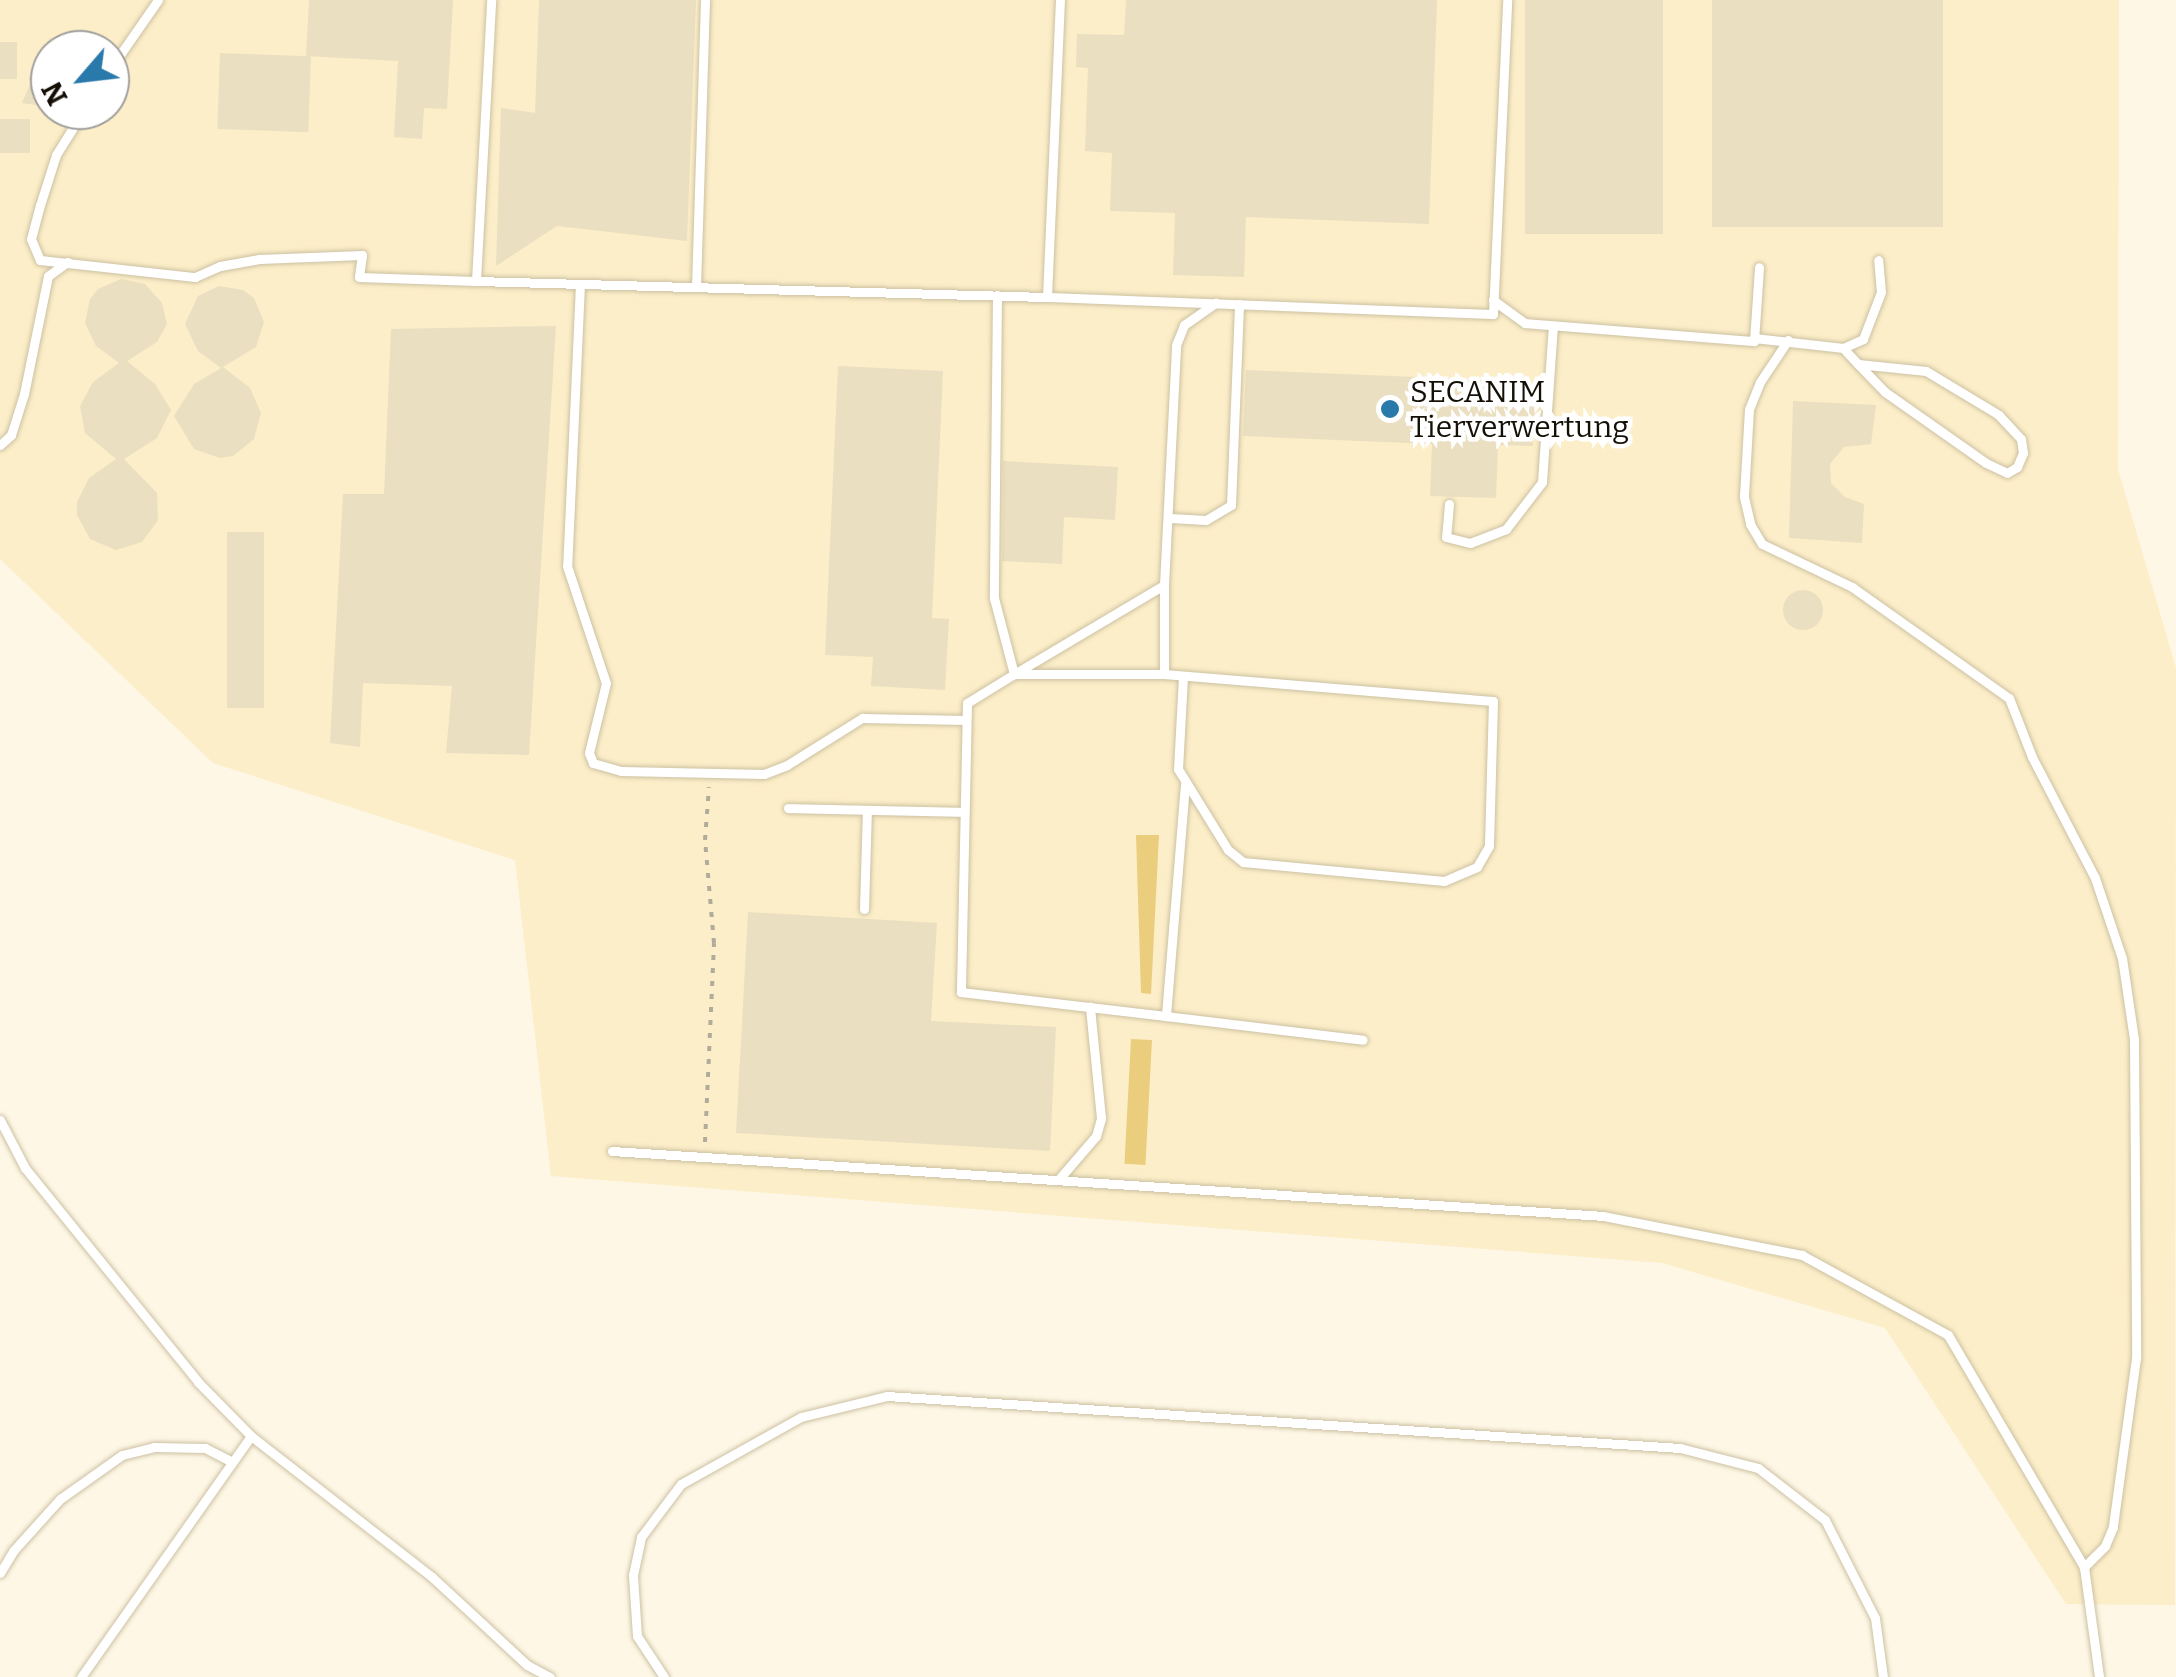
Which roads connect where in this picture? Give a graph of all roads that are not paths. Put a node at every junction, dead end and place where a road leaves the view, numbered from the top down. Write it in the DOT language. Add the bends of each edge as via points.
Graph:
graph roads {
  1 [pos="158,0"];
  2 [pos="491,0"];
  3 [pos="705,0"];
  4 [pos="1060,0"];
  5 [pos="1507,0"];
  6 [pos="130,40"];
  7 [pos="72,130"];
  8 [pos="1878,260"];
  9 [pos="67,262"];
  10 [pos="1759,267"];
  11 [pos="476,281"];
  12 [pos="580,284"];
  13 [pos="696,286"];
  14 [pos="997,295"];
  15 [pos="1047,297"];
  16 [pos="1493,300"];
  17 [pos="1216,303"];
  18 [pos="1239,304"];
  19 [pos="1552,326"];
  20 [pos="1754,338"];
  21 [pos="1788,340"];
  22 [pos="1843,348"];
  23 [pos="1858,364"];
  24 [pos="0,445"];
  25 [pos="1449,504"];
  26 [pos="1170,518"];
  27 [pos="1164,585"];
  28 [pos="1014,674"];
  29 [pos="1164,674"];
  30 [pos="1183,676"];
  31 [pos="966,720"];
  32 [pos="1186,782"];
  33 [pos="788,808"];
  34 [pos="867,810"];
  35 [pos="964,812"];
  36 [pos="864,909"];
  37 [pos="1090,1007"];
  38 [pos="1166,1016"];
  39 [pos="1363,1040"];
  40 [pos="0,1120"];
  41 [pos="612,1151"];
  42 [pos="1059,1179"];
  43 [pos="251,1436"];
  44 [pos="232,1462"];
  45 [pos="2084,1568"];
  46 [pos="0,1573"];
  47 [pos="81,1677"];
  48 [pos="550,1677"];
  49 [pos="664,1677"];
  50 [pos="1883,1677"];
  51 [pos="2099,1677"];
  1 -- 6 [label="lane"];
  2 -- 11 [label="lane"];
  3 -- 13 [label="lane"];
  4 -- 15 [label="lane"];
  5 -- 16 [label="lane"];
  7 -- 9 [label="lane" via="56,155 31,239 40,260"];
  8 -- 22 [label="lane" via="1880,292 1863,339"];
  9 -- 11 [label="lane" via="196,278 259,259 362,255 359,277"];
  9 -- 24 [label="lane" via="48,276 24,394 11,435"];
  10 -- 20 [label="lane"];
  11 -- 12 [label="lane"];
  12 -- 13 [label="lane"];
  12 -- 31 [label="lane" via="567,566 606,684 589,752 593,763 622,771 764,774 862,718"];
  13 -- 14 [label="lane"];
  14 -- 15 [label="lane"];
  14 -- 28 [label="lane" via="994,598"];
  15 -- 17 [label="lane"];
  16 -- 18 [label="lane" via="1492,314"];
  16 -- 19 [label="lane" via="1524,323"];
  17 -- 18 [label="lane"];
  17 -- 26 [label="lane" via="1184,326 1176,345"];
  18 -- 26 [label="lane" via="1232,505 1206,520"];
  19 -- 20 [label="lane"];
  19 -- 25 [label="lane" via="1542,482 1506,530 1470,543 1446,537"];
  20 -- 21 [label="lane"];
  21 -- 22 [label="lane"];
  21 -- 45 [label="lane" via="1749,410 1744,497 1750,524 1762,544 1852,587 2008,698 2095,878 2122,958 2134,1039 2136,1358 2113,1528"];
  22 -- 23 [label="lane"];
  23 -- 23 [label="lane" via="1885,392 1986,463 2007,474 2017,467 2020,439 1999,415 1926,372"];
  26 -- 27 [label="lane"];
  27 -- 28 [label="lane"];
  27 -- 29 [label="lane"];
  28 -- 29 [label="lane"];
  28 -- 31 [label="lane" via="966,703"];
  29 -- 30 [label="lane"];
  30 -- 32 [label="lane" via="1178,769"];
  30 -- 32 [label="lane" via="1493,701 1489,846 1477,867 1444,881 1243,862 1228,850"];
  31 -- 35 [label="lane"];
  32 -- 38 [label="lane"];
  33 -- 34 [label="lane"];
  34 -- 35 [label="lane"];
  34 -- 36 [label="lane"];
  35 -- 37 [label="lane" via="961,992"];
  37 -- 38 [label="lane"];
  37 -- 42 [label="lane" via="1102,1118 1096,1136"];
  38 -- 39 [label="lane"];
  40 -- 43 [label="lane" via="25,1168 96,1260"];
  41 -- 42 [label="lane"];
  42 -- 45 [label="lane" via="1602,1216 1802,1255 1948,1336"];
  43 -- 44 [label="lane"];
  43 -- 48 [label="lane" via="432,1577 527,1665"];
  44 -- 46 [label="lane" via="205,1448 154,1447 122,1456 60,1499"];
  44 -- 47 [label="lane"];
  45 -- 51 [label="lane"];
  49 -- 50 [label="lane" via="637,1636 633,1574 641,1537 681,1484 800,1417 887,1396 1680,1448 1758,1468 1825,1520 1875,1618"];
}
